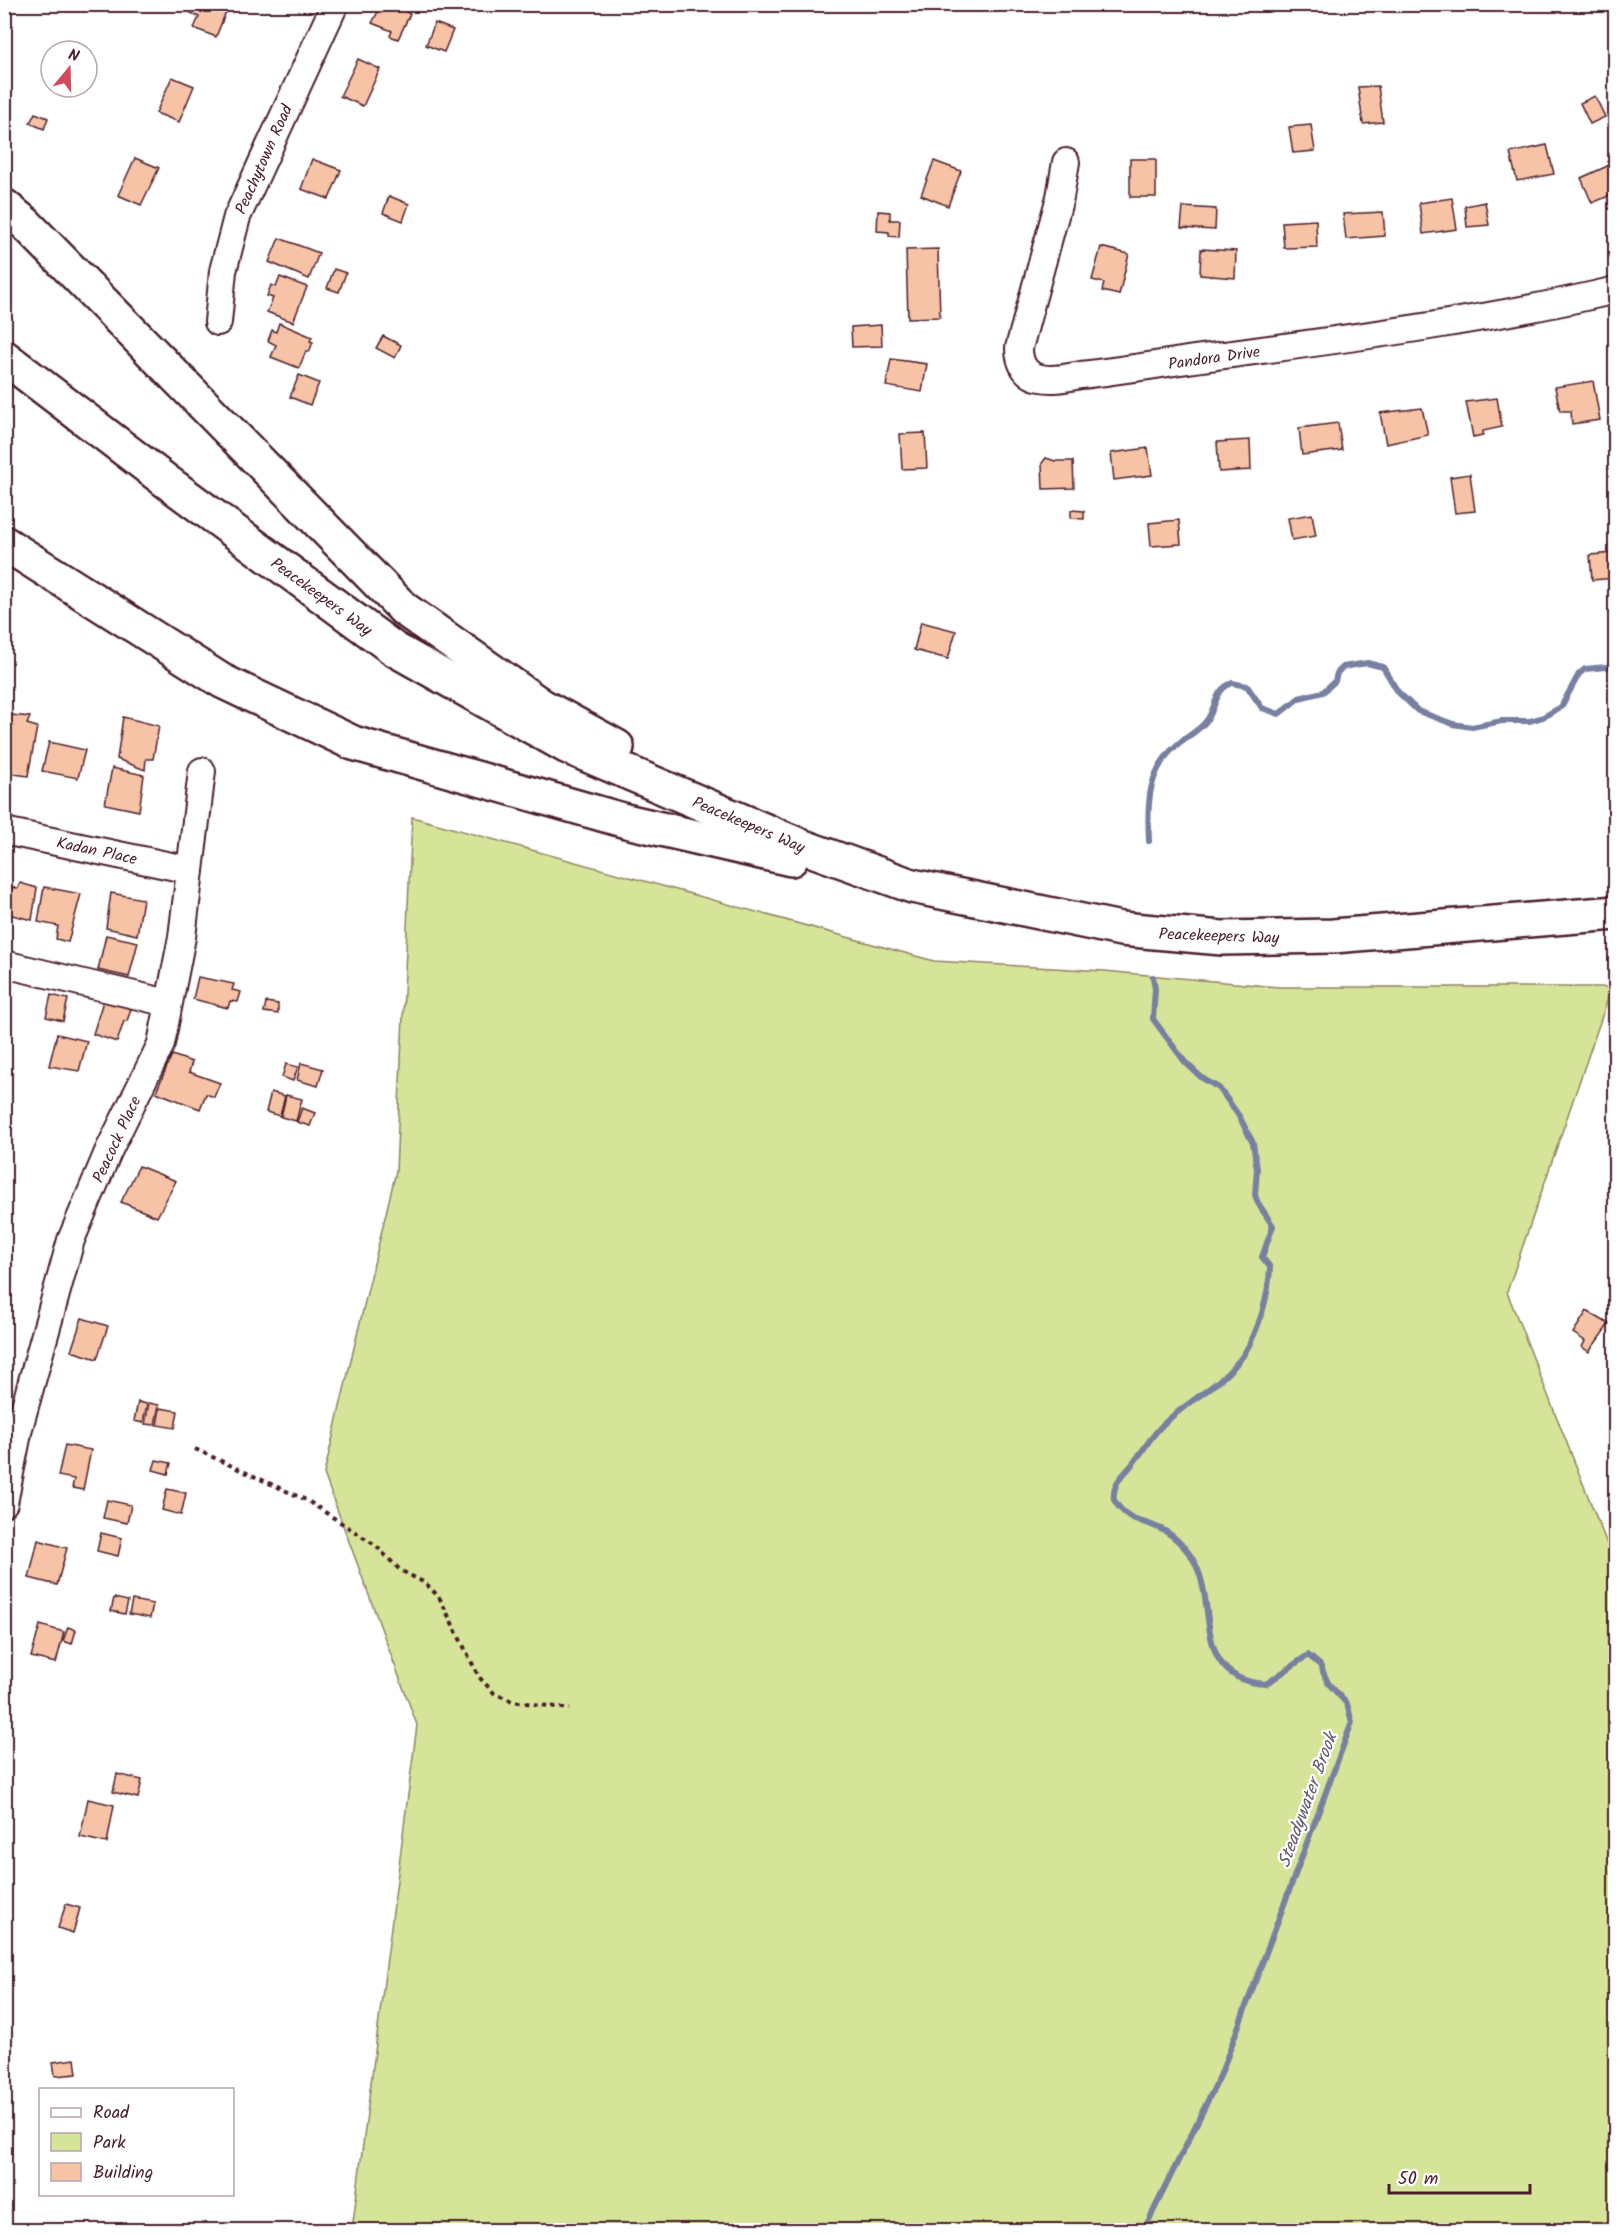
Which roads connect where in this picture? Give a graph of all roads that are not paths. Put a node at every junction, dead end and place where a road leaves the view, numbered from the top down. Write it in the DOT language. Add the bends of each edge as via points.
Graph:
graph roads {
  1 [pos="335,4"];
  2 [pos="1066,162"];
  3 [pos="4,206"];
  4 [pos="1616,290"];
  5 [pos="218,322"];
  6 [pos="4,357"];
  7 [pos="4,543"];
  8 [pos="202,771"];
  9 [pos="4,831"];
  10 [pos="801,846"];
  11 [pos="190,870"];
  12 [pos="912,886"];
  13 [pos="1616,913"];
  14 [pos="4,964"];
  15 [pos="168,1003"];
  16 [pos="4,1503"];
  1 -- 5 [label="street, Peachytown Road" via="237,217 227,252"];
  2 -- 4 [label="street, Pandora Drive" via="1019,348 1021,363 1038,378 1441,325"];
  3 -- 10 [label="highway" via="404,609 542,706"];
  6 -- 10 [label="highway, Peacekeepers Way" via="394,649 566,746"];
  7 -- 12 [label="highway" via="222,681 353,744 626,821"];
  8 -- 11 [label="street, Peacock Place"];
  9 -- 11 [label="street, Kadan Place"];
  10 -- 12 [label="highway, Peacekeepers Way"];
  11 -- 15 [label="street, Peacock Place" via="182,937"];
  12 -- 13 [label="highway, Peacekeepers Way" via="1121,929 1222,938 1333,936"];
  14 -- 15 [label="street"];
  15 -- 16 [label="street, Peacock Place" via="161,1044 108,1152 72,1240 19,1428"];
}
